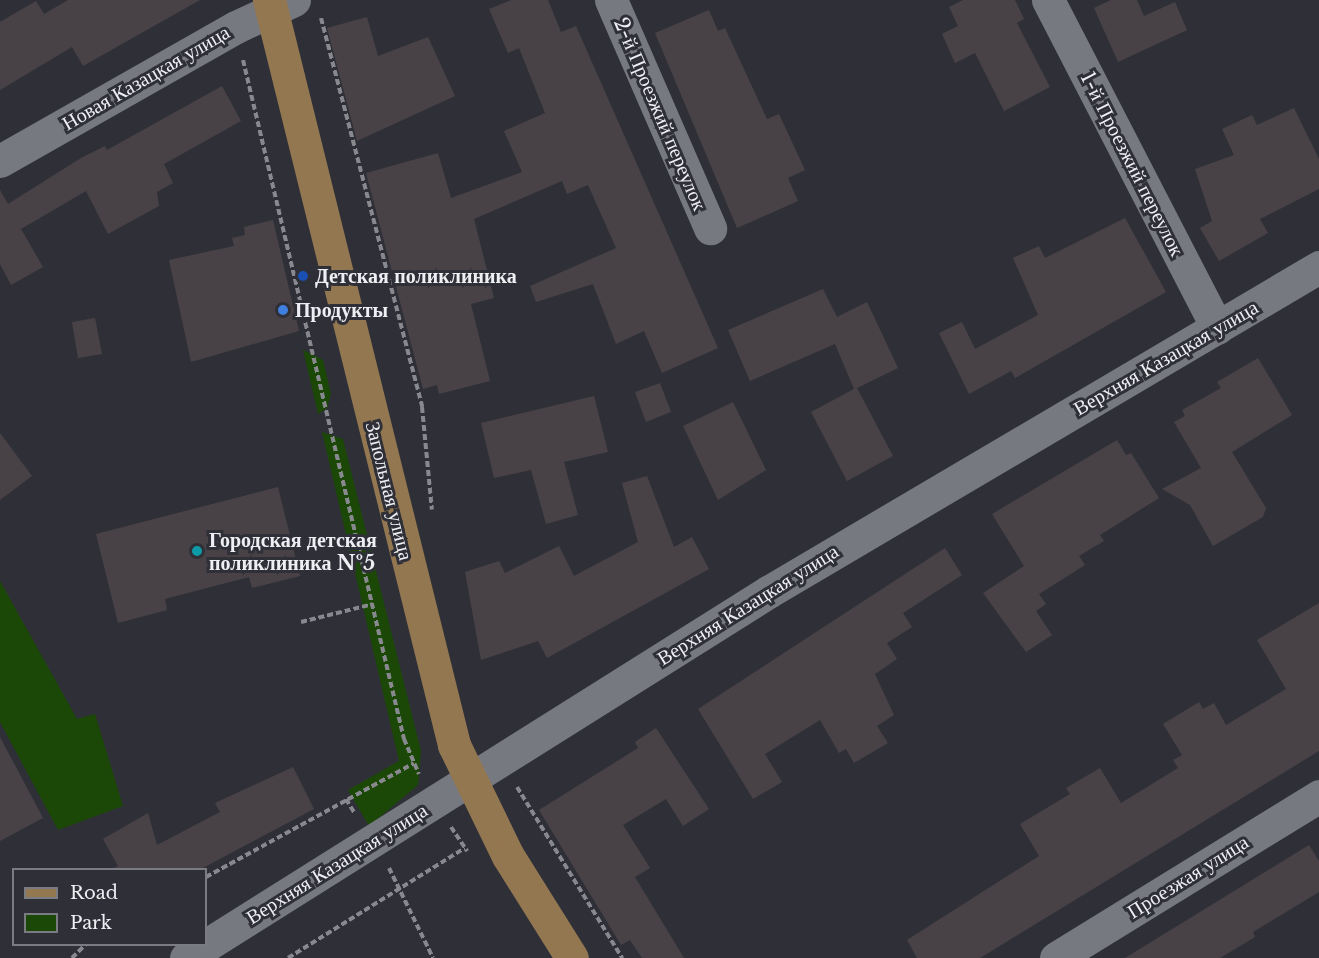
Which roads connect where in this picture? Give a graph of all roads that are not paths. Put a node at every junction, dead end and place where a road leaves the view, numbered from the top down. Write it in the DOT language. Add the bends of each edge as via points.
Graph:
graph roads {
  1 [pos="611,0"];
  2 [pos="1048,0"];
  3 [pos="288,5"];
  4 [pos="0,161"];
  5 [pos="710,228"];
  6 [pos="1319,267"];
  7 [pos="1217,328"];
  8 [pos="469,780"];
  9 [pos="1319,796"];
  10 [pos="207,945"];
  11 [pos="206,946"];
  12 [pos="186,958"];
  13 [pos="572,958"];
  14 [pos="1056,958"];
  1 -- 5 [label="street, 2-й Проезжий переулок"];
  2 -- 7 [label="street, 1-й Проезжий переулок"];
  3 -- 4 [label="street, Новая Казацкая улица"];
  3 -- 8 [label="main road, Запольная улица" via="418,609"];
  6 -- 7 [label="street, Верхняя Казацкая улица"];
  7 -- 8 [label="street, Верхняя Казацкая улица" via="768,592"];
  8 -- 10 [label="street, Верхняя Казацкая улица"];
  8 -- 13 [label="main road, Запольная улица" via="508,856"];
  9 -- 14 [label="street, Проезжая улица"];
  11 -- 12 [label="street, Верхняя Казацкая улица"];
}
